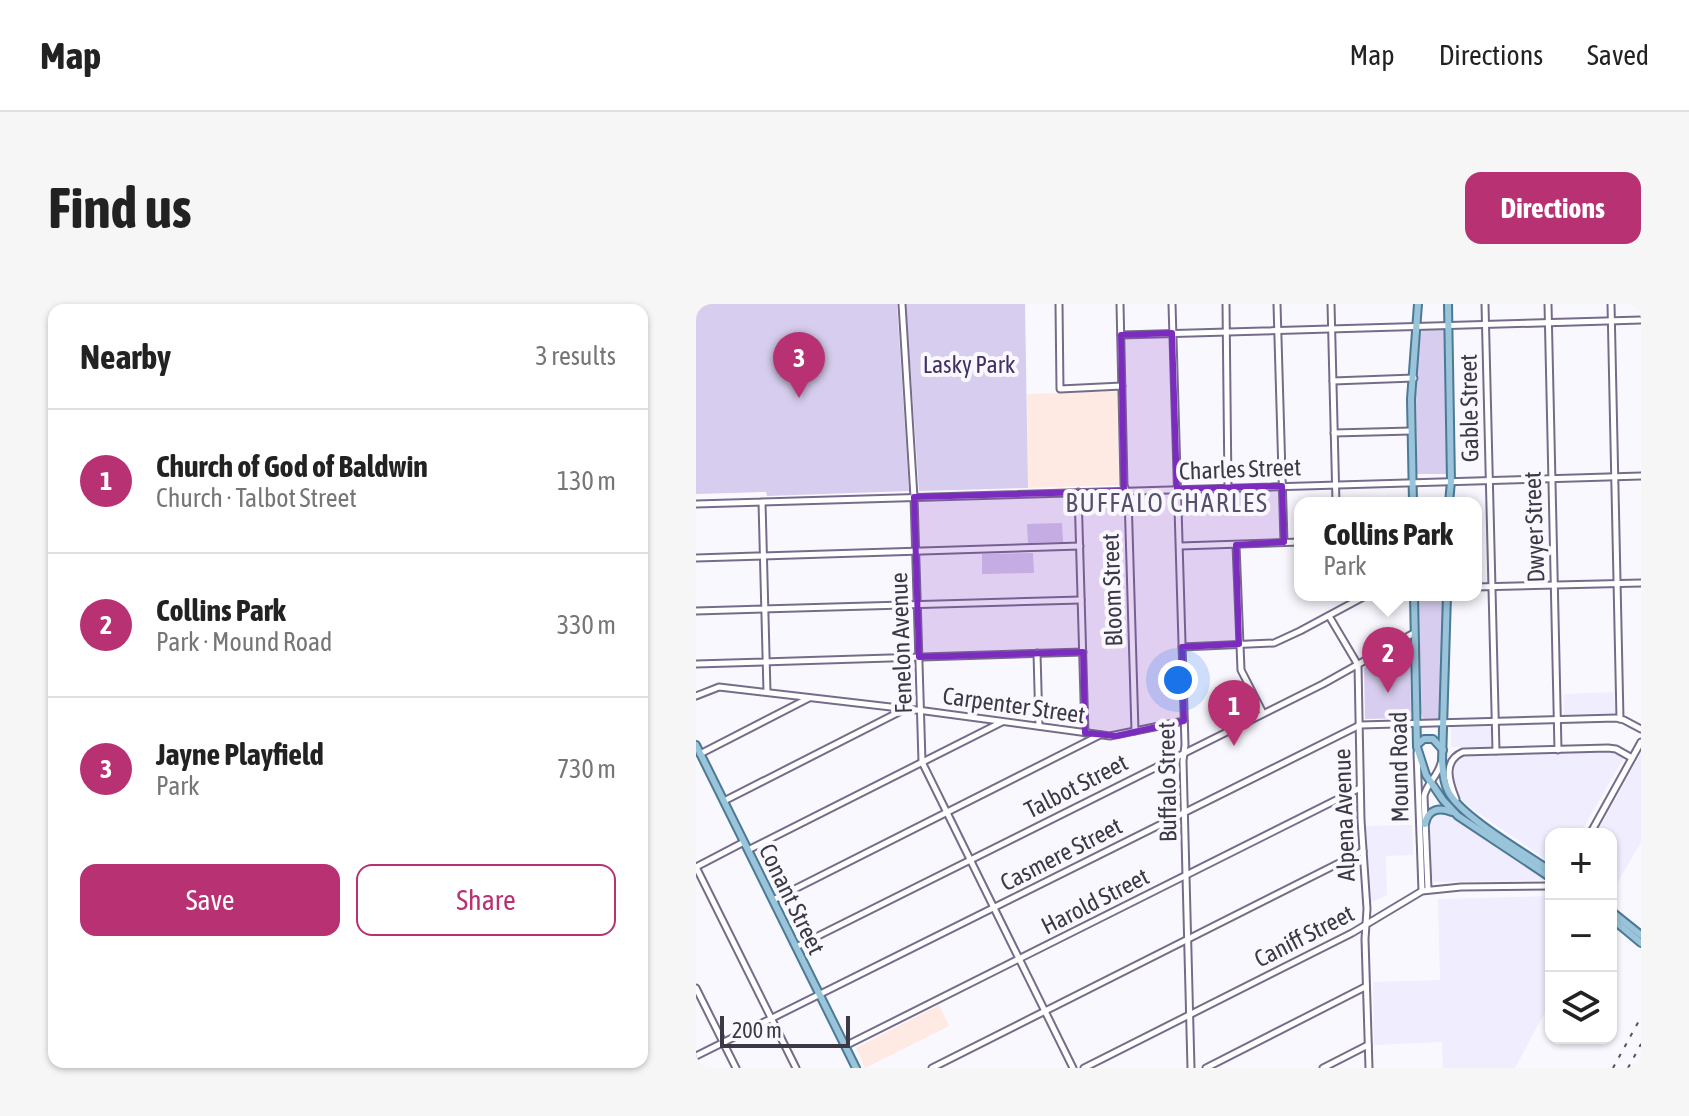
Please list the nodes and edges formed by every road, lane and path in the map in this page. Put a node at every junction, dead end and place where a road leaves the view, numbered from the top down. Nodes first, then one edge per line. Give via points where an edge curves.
1 (902, 304) edge
2 (1059, 304) edge
3 (1120, 304) edge
4 (1172, 304) edge
5 (1226, 304) edge
6 (1277, 304) edge
7 (1331, 304) edge
8 (1418, 304) edge
9 (1448, 304) edge
10 (1485, 304) edge
11 (1548, 304) edge
12 (1611, 304) edge
13 (1611, 320) junction
14 (1641, 320) edge
15 (1548, 322) junction
16 (1486, 323) junction
17 (1448, 324) junction
18 (1417, 325) junction
19 (1332, 328) junction
20 (1278, 330) junction
21 (1226, 331) junction
22 (1172, 333) junction
23 (1121, 335) junction
24 (1414, 378) junction
25 (1333, 381) junction
26 (1122, 386) junction
27 (1411, 431) junction
28 (1334, 433) junction
29 (1641, 476) edge
30 (1613, 477) junction
31 (1551, 478) junction
32 (1488, 480) junction
33 (1451, 481) junction
34 (1413, 482) junction
35 (1335, 484) junction
36 (1282, 486) junction
37 (1228, 488) junction
38 (1178, 489) junction
39 (1125, 491) junction
40 (1078, 492) junction
41 (914, 497) junction
42 (1336, 497) edge
43 (1413, 497) edge
44 (1450, 497) edge
45 (762, 502) junction
46 (696, 504) edge
47 (1284, 542) junction
48 (1294, 542) edge
49 (1236, 545) junction
50 (1080, 546) junction
51 (1180, 546) junction
52 (916, 552) junction
53 (764, 556) junction
54 (696, 558) edge
55 (1641, 583) edge
56 (1616, 584) junction
57 (1554, 585) junction
58 (1482, 587) edge
59 (1491, 587) junction
60 (1081, 600) junction
61 (1356, 601) edge
62 (1414, 601) edge
63 (1447, 601) edge
64 (918, 604) junction
65 (766, 609) junction
66 (696, 611) edge
67 (1329, 616) junction
68 (1414, 633) junction
69 (1239, 644) junction
70 (1182, 647) junction
71 (1083, 652) junction
72 (1037, 653) junction
73 (919, 657) junction
74 (768, 662) junction
75 (696, 664) edge
76 (1358, 665) junction
77 (767, 691) junction
78 (696, 696) edge
79 (810, 698) junction
80 (906, 709) junction
81 (921, 711) junction
82 (1263, 713) junction
83 (1620, 719) junction
84 (1558, 720) junction
85 (1184, 721) junction
86 (1495, 721) junction
87 (1003, 722) junction
88 (1416, 723) junction
89 (1444, 723) junction
90 (1360, 725) junction
91 (1039, 726) junction
92 (1641, 729) edge
93 (1135, 731) junction
94 (1085, 733) junction
95 (1100, 735) junction
96 (1641, 742) edge
97 (696, 745) edge
98 (1417, 747) junction
99 (1443, 750) junction
100 (1558, 750) junction
101 (1496, 751) junction
102 (1184, 753) junction
103 (700, 754) junction
104 (1632, 758) junction
105 (1442, 761) junction
106 (922, 762) junction
107 (1430, 781) junction
108 (1360, 788) junction
109 (724, 801) junction
110 (1185, 812) junction
111 (947, 813) junction
112 (1460, 813) junction
113 (1425, 824) junction
114 (1593, 828) edge
115 (746, 846) junction
116 (1363, 851) junction
117 (971, 859) junction
118 (696, 867) edge
119 (1540, 867) junction
120 (1545, 869) edge
121 (1545, 872) edge
122 (1186, 876) junction
123 (1545, 886) edge
124 (1425, 890) junction
125 (773, 900) junction
126 (995, 907) junction
127 (1617, 916) edge
128 (1617, 923) edge
129 (1365, 925) junction
130 (1641, 935) edge
131 (1188, 939) junction
132 (1641, 943) edge
133 (796, 947) junction
134 (1020, 959) junction
135 (1365, 987) junction
136 (696, 988) edge
137 (820, 995) junction
138 (1045, 1011) junction
139 (1191, 1014) junction
140 (771, 1019) junction
141 (723, 1042) junction
142 (1368, 1045) junction
143 (845, 1046) junction
144 (696, 1056) edge
145 (736, 1068) edge
146 (796, 1068) edge
147 (856, 1068) edge
148 (932, 1068) edge
149 (1073, 1068) edge
150 (1084, 1068) edge
151 (1191, 1068) edge
152 (1206, 1068) edge
153 (1323, 1068) edge
154 (1369, 1068) edge

1 - 41 street, Fenelon Avenue
2 - 26 street via 1060,389
3 - 23 street, Bloom Street
4 - 22 street, Buffalo Street
5 - 21 street
6 - 20 street
7 - 19 street
8 - 18 main road
9 - 17 main road
10 - 16 street, Gable Street
11 - 15 street, Dwyer Street
12 - 13 street
13 - 14 street
13 - 15 street
13 - 30 street
15 - 16 street
15 - 31 street, Dwyer Street
16 - 17 street
16 - 32 street, Gable Street
17 - 18 street
17 - 33 main road
18 - 19 street
18 - 24 main road
19 - 20 street
19 - 25 street
20 - 21 street
20 - 36 street
21 - 22 street
21 - 37 street
22 - 23 street
22 - 38 street, Buffalo Street
23 - 26 street, Bloom Street
24 - 25 street
24 - 27 main road
25 - 28 street
26 - 39 street, Bloom Street
27 - 28 street
27 - 34 main road
28 - 35 street
29 - 30 street, Charles Street
30 - 31 street, Charles Street
30 - 56 street
31 - 32 street, Charles Street
31 - 57 street, Dwyer Street
32 - 33 street, Charles Street
32 - 59 street, Gable Street
33 - 34 street, Charles Street
33 - 44 main road
34 - 35 street, Charles Street
34 - 43 main road
35 - 36 street, Charles Street
35 - 42 street
36 - 37 street, Charles Street
36 - 47 street
37 - 38 street, Charles Street
38 - 39 street, Charles Street
38 - 51 street, Buffalo Street
39 - 40 street, Charles Street
39 - 93 street, Bloom Street
40 - 41 street, Charles Street
40 - 50 street
41 - 45 street, Charles Street
41 - 52 street, Fenelon Avenue
45 - 46 street, Charles Street
45 - 53 street
47 - 48 street
47 - 49 street
49 - 51 street
49 - 69 street
50 - 52 street
50 - 60 street
51 - 70 street, Buffalo Street
52 - 53 street
52 - 64 street, Fenelon Avenue
53 - 54 street
53 - 65 street
55 - 56 street
56 - 57 street
56 - 83 street
57 - 59 street
57 - 84 street, Dwyer Street
58 - 59 street
59 - 86 street, Gable Street
60 - 64 street
60 - 71 street
61 - 67 street
62 - 68 main road, Mound Road
63 - 89 main road, Mound Road
64 - 65 street
64 - 73 street, Fenelon Avenue
65 - 66 street
65 - 74 street
67 - 69 street via 1274,643
67 - 76 street, Alpena Avenue
68 - 76 street, Talbot Street
68 - 88 main road, Mound Road
69 - 70 street
69 - 82 street via 1241,670
70 - 85 street, Buffalo Street
71 - 72 street
71 - 94 street
72 - 73 street
72 - 91 street
73 - 74 street
73 - 81 street, Fenelon Avenue
74 - 75 street
74 - 77 street
76 - 82 street, Talbot Street
76 - 90 street, Alpena Avenue
77 - 78 street, Carpenter Street via 717,687
77 - 79 street, Carpenter Street
79 - 80 street, Carpenter Street
79 - 103 street
80 - 81 street, Carpenter Street
80 - 109 street
81 - 87 street, Carpenter Street
81 - 106 street, Fenelon Avenue
82 - 102 street, Talbot Street
83 - 84 street, Casmere Street
83 - 92 street, Casmere Street
84 - 86 street, Casmere Street
84 - 100 street, Dwyer Street
85 - 93 street, Carpenter Street
85 - 102 street, Buffalo Street
86 - 89 street, Casmere Street
86 - 101 street, Gable Street
87 - 91 street, Carpenter Street
87 - 106 street
88 - 89 street, Casmere Street
88 - 90 street, Casmere Street
88 - 98 main road, Mound Road
89 - 99 main road, Mound Road
90 - 108 street, Alpena Avenue
90 - 110 street, Casmere Street
91 - 94 street, Carpenter Street
93 - 95 street, Carpenter Street
94 - 95 street, Carpenter Street
95 - 111 street
96 - 104 street
97 - 103 main road, Conant Street
98 - 99 main road via 1427,738
98 - 107 main road
98 - 124 street, Mound Road
99 - 105 main road, Mound Road
100 - 101 street
100 - 104 street via 1612,748
101 - 112 street via 1463,752 1451,761 1448,771
102 - 110 street, Buffalo Street
102 - 117 street, Talbot Street
103 - 109 main road, Conant Street
104 - 114 street
105 - 107 street, Mound Road
105 - 112 main road via 1443,777
106 - 111 street, Fenelon Avenue
106 - 115 street
107 - 112 main road
107 - 113 street, Mound Road via 1424,796
108 - 116 street, Alpena Avenue
108 - 122 street, Harold Street
109 - 115 main road, Conant Street
110 - 122 street, Buffalo Street
110 - 126 street, Casmere Street
111 - 117 street, Fenelon Avenue
111 - 125 street
112 - 113 main road via 1437,809
112 - 119 main road
113 - 124 street, Mound Road
115 - 118 street
115 - 125 main road, Conant Street
116 - 129 street, Alpena Avenue
116 - 131 street
117 - 126 street, Fenelon Avenue
117 - 133 street, Talbot Street
118 - 140 street
119 - 120 main road
119 - 121 main road
122 - 131 street, Buffalo Street
122 - 134 street, Harold Street
123 - 124 street, Caniff Street
124 - 129 street, Caniff Street
125 - 133 main road, Conant Street
126 - 134 street, Fenelon Avenue
126 - 137 street, Casmere Street
127 - 130 main road
128 - 132 main road
129 - 135 street, Alpena Avenue
129 - 139 street, Caniff Street
131 - 138 street
131 - 139 street, Buffalo Street
133 - 137 main road, Conant Street
134 - 138 street, Fenelon Avenue
134 - 143 street, Harold Street
135 - 142 street, Alpena Avenue
135 - 152 street
136 - 141 street
137 - 140 street, Casmere Street
137 - 143 main road, Conant Street
138 - 148 street
138 - 149 street, Fenelon Avenue
139 - 150 street, Caniff Street
139 - 151 street, Buffalo Street
140 - 141 street, Casmere Street
140 - 146 street
141 - 144 street, Casmere Street
141 - 145 street
142 - 153 street
142 - 154 street, Alpena Avenue
143 - 147 main road, Conant Street

